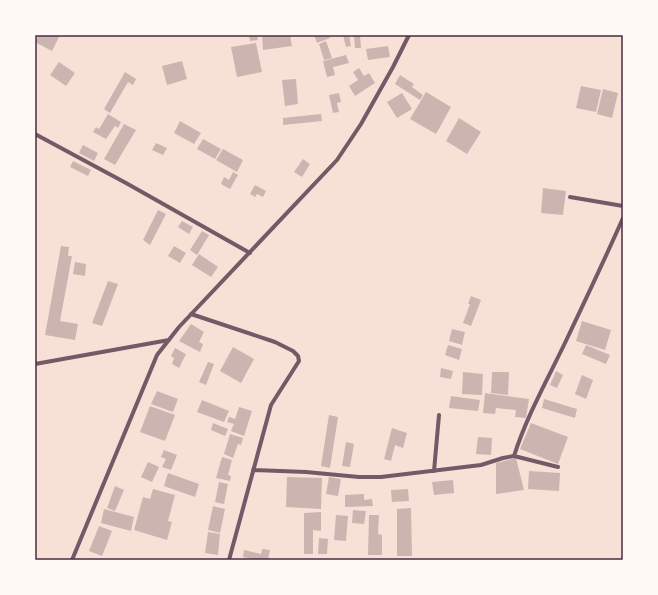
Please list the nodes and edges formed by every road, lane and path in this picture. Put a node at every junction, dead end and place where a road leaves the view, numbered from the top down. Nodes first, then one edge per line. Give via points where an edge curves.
1 (409, 35) edge
2 (35, 134) edge
3 (570, 197) dead end
4 (623, 206) edge
5 (623, 218) edge
6 (250, 253) junction
7 (191, 314) junction
8 (169, 340) junction
9 (35, 364) edge
10 (439, 415) dead end
11 (514, 456) junction
12 (558, 467) dead end
13 (253, 470) junction
14 (434, 471) junction
15 (72, 560) edge
16 (229, 560) edge

1 - 6 street via 361,124 337,160
2 - 6 street
3 - 4 street
5 - 11 street via 532,409
6 - 7 street
7 - 8 street
7 - 13 street via 275,342 298,356 296,367 271,405
8 - 9 street
8 - 15 street via 157,355
10 - 14 street
11 - 12 street
11 - 14 street via 481,465
13 - 14 street via 359,477
13 - 16 street

